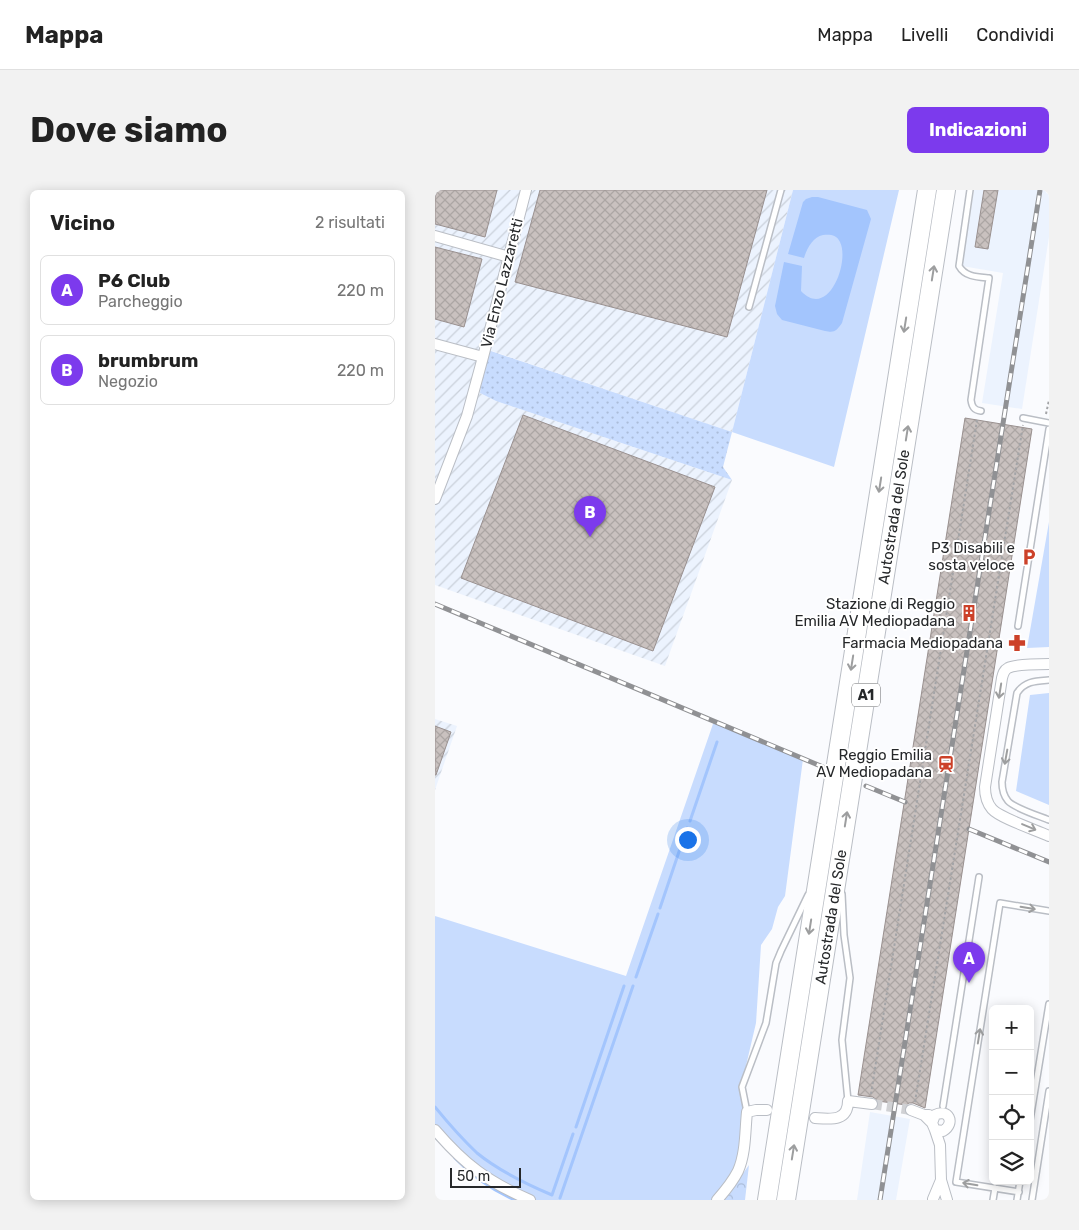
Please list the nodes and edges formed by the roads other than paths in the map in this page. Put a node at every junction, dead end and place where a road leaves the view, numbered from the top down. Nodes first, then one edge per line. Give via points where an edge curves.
1 (526, 190) edge
2 (781, 190) edge
3 (927, 190) edge
4 (946, 190) edge
5 (970, 190) edge
6 (435, 236) edge
7 (509, 257) junction
8 (749, 307) dead end
9 (435, 344) edge
10 (483, 357) junction
11 (981, 411) dead end
12 (1023, 418) dead end
13 (1047, 422) edge
14 (1049, 430) edge
15 (435, 499) edge
16 (1018, 626) dead end
17 (1049, 664) edge
18 (1049, 680) edge
19 (1049, 820) edge
20 (1049, 836) edge
21 (840, 856) junction
22 (818, 876) junction
23 (979, 877) dead end
24 (1049, 911) edge
25 (1049, 1004) edge
26 (1049, 1091) edge
27 (1034, 1096) edge
28 (848, 1100) junction
29 (871, 1102) tunnel mouth
30 (913, 1109) tunnel mouth
31 (767, 1110) dead end
32 (747, 1112) junction
33 (815, 1118) dead end
34 (939, 1118) junction
35 (435, 1130) edge
36 (1034, 1167) edge
37 (1037, 1167) junction
38 (941, 1180) junction
39 (1020, 1185) edge
40 (995, 1188) junction
41 (1019, 1192) junction
42 (530, 1200) edge
43 (717, 1200) edge
44 (767, 1200) edge
45 (786, 1200) edge
46 (932, 1200) edge
47 (947, 1200) edge
48 (993, 1200) edge
49 (1017, 1200) edge
50 (1032, 1200) edge

1 - 7 street, Via Enzo Lazzaretti
2 - 8 lane
3 -> 22 highway, Autostrada del Sole / A1
21 -> 4 highway, Autostrada del Sole / A1
5 - 11 lane via 959,266 964,274 989,278 971,400 972,406
6 - 7 street
7 - 10 street, Via Enzo Lazzaretti
9 - 10 street, Via Enzo Lazzaretti
10 - 15 street via 467,416
12 - 13 lane
14 - 16 lane
17 -> 20 street via 1014,666 1005,671 985,786 985,796 993,810
18 -> 19 lane via 1027,684 1017,693 1002,782 1009,802
21 - 28 lane via 850,978 842,1040
45 -> 21 highway, Autostrada del Sole / A1
22 - 32 lane via 777,962 765,1023 742,1087
22 -> 44 highway, Autostrada del Sole / A1
23 - 34 lane
40 -> 24 lane via 956,1182 1000,903
25 - 27 lane
26 - 37 lane
28 - 29 street
28 - 33 street via 847,1110 840,1117
30 - 34 street
31 - 32 street
32 - 43 street via 741,1162
34 - 38 street
35 - 42 street via 475,1170
36 - 37 lane
37 - 50 lane
38 - 46 street
38 - 47 street
39 - 41 lane
40 - 41 lane
40 - 48 lane
41 - 49 lane
46 - 47 street

